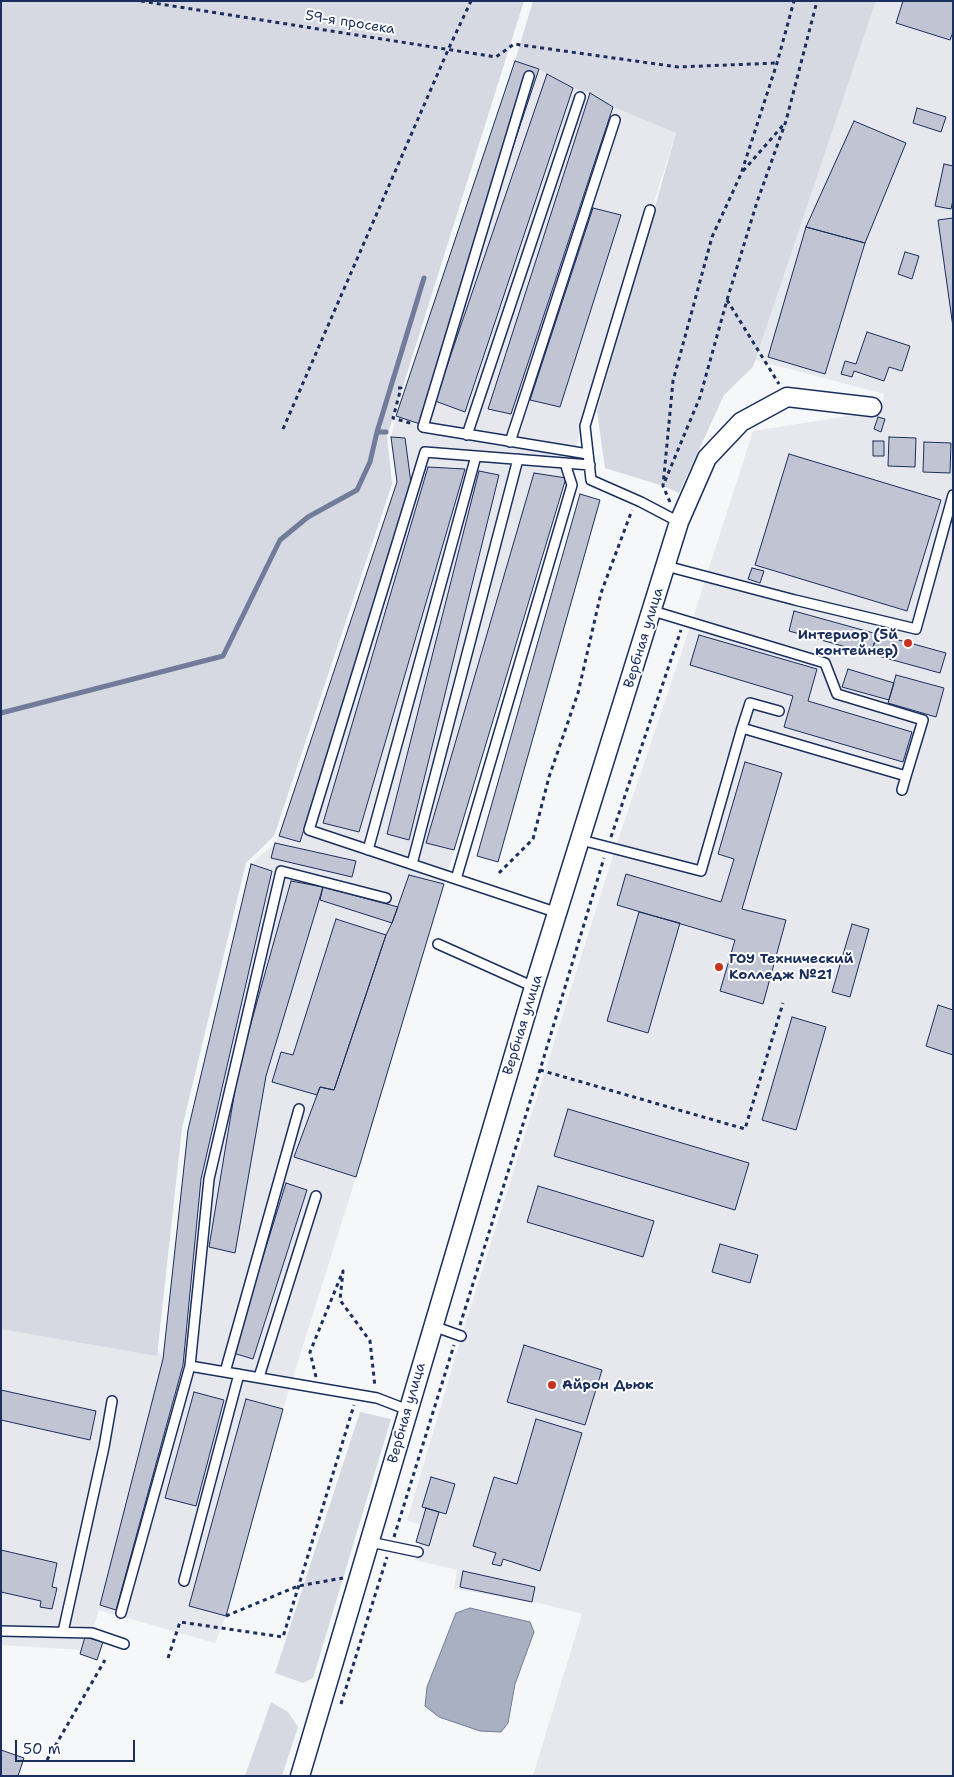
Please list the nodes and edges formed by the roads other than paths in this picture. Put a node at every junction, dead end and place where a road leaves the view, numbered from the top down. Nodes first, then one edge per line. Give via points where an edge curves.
1 (529, 76) dead end
2 (580, 97) dead end
3 (615, 120) dead end
4 (650, 210) dead end
5 (872, 407) dead end
6 (467, 434) junction
7 (510, 442) junction
8 (588, 454) junction
9 (476, 456) junction
10 (518, 459) junction
11 (565, 463) junction
12 (590, 465) junction
13 (953, 495) edge
14 (679, 522) junction
15 (666, 566) junction
16 (652, 611) junction
17 (779, 711) dead end
18 (742, 728) junction
19 (906, 776) junction
20 (902, 790) dead end
21 (581, 840) junction
22 (368, 850) junction
23 (412, 864) junction
24 (456, 879) junction
25 (386, 898) dead end
26 (558, 913) junction
27 (438, 944) dead end
28 (534, 987) junction
29 (298, 1109) dead end
30 (316, 1196) dead end
31 (433, 1326) junction
32 (459, 1335) road end
33 (190, 1366) junction
34 (225, 1372) junction
35 (239, 1374) junction
36 (259, 1377) junction
37 (112, 1401) dead end
38 (408, 1410) junction
39 (370, 1542) junction
40 (418, 1552) dead end
41 (184, 1581) dead end
42 (121, 1613) dead end
43 (1, 1631) edge
44 (63, 1632) junction
45 (124, 1644) dead end
46 (300, 1776) edge

1 - 6 lane via 423,427
2 - 6 lane
3 - 7 lane
4 - 8 lane via 585,426
5 - 14 street, Вербная улица via 787,397 741,422 707,458
6 - 7 lane
7 - 8 lane
8 - 12 lane
9 - 10 lane
9 - 22 lane
9 - 22 lane via 425,452 309,830
10 - 11 lane
10 - 23 lane
11 - 12 lane
11 - 24 lane via 572,485
12 - 14 lane via 591,480
13 - 15 lane via 916,629
14 - 15 street, Вербная улица
15 - 16 street, Вербная улица
16 - 19 lane via 825,663 836,694 922,720
16 - 21 street, Вербная улица
17 - 18 lane via 750,703
18 - 19 lane
18 - 21 lane via 701,871
19 - 20 lane
21 - 26 street, Вербная улица
22 - 23 lane
23 - 24 lane
24 - 26 lane
25 - 33 lane via 281,871 209,1179
26 - 28 street, Вербная улица
27 - 28 lane
28 - 31 street, Вербная улица
29 - 34 lane
30 - 36 lane
31 - 32 lane
31 - 38 street, Вербная улица
33 - 34 lane
33 - 42 lane
34 - 35 lane
35 - 36 lane
35 - 41 lane
36 - 38 lane via 377,1398
37 - 44 lane
38 - 39 street, Вербная улица
39 - 40 lane
39 - 46 street, Вербная улица
43 - 44 lane
44 - 45 lane via 92,1633

